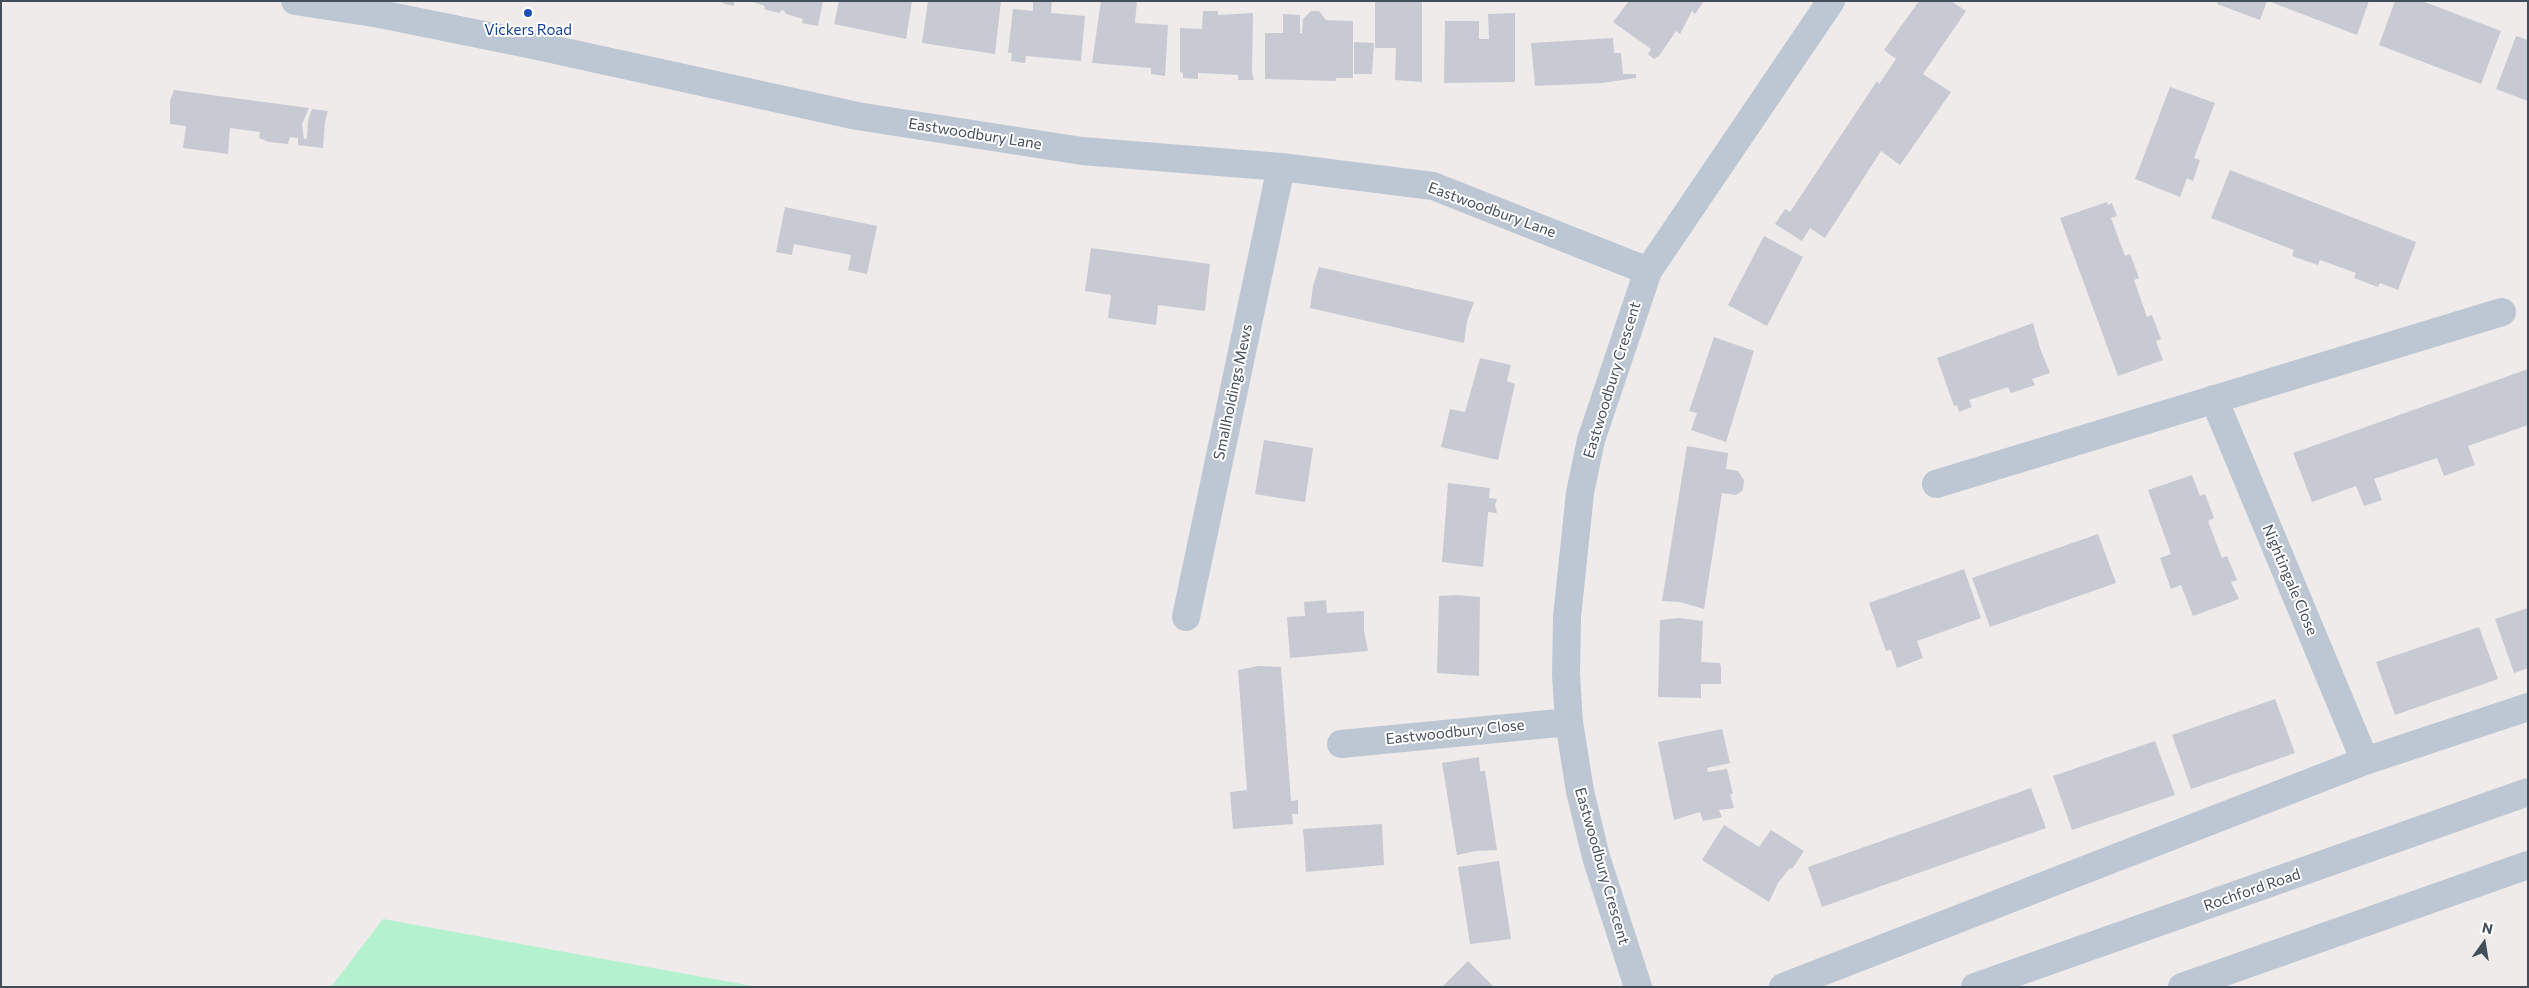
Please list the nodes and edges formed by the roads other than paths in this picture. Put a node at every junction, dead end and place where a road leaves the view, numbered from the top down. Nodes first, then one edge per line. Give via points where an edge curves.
1 (295, 1) edge
2 (1831, 1) edge
3 (381, 8) edge
4 (1281, 166) junction
5 (1648, 271) junction
6 (2502, 312) dead end
7 (2214, 399) junction
8 (1936, 484) dead end
9 (1186, 617) dead end
10 (2528, 707) edge
11 (1569, 722) junction
12 (1341, 744) dead end
13 (2365, 761) junction
14 (2528, 792) edge
15 (2528, 865) edge
16 (1638, 987) edge
17 (1783, 987) edge
18 (1976, 987) edge
19 (2182, 987) edge

1 - 3 street, Eastwoodbury Lane
2 - 5 street, Eastwoodbury Crescent
3 - 4 street, Eastwoodbury Lane via 857,116 1082,151
4 - 5 street, Eastwoodbury Lane via 1433,186
4 - 9 street, Smallholdings Mews
5 - 11 street, Eastwoodbury Crescent via 1591,440 1580,493 1567,617
6 - 7 street
7 - 8 street
7 - 13 street, Nightingale Close
10 - 13 street
11 - 12 street, Eastwoodbury Close
11 - 16 street, Eastwoodbury Crescent via 1580,791 1596,857
13 - 17 street
14 - 18 street, Rochford Road
15 - 19 street

